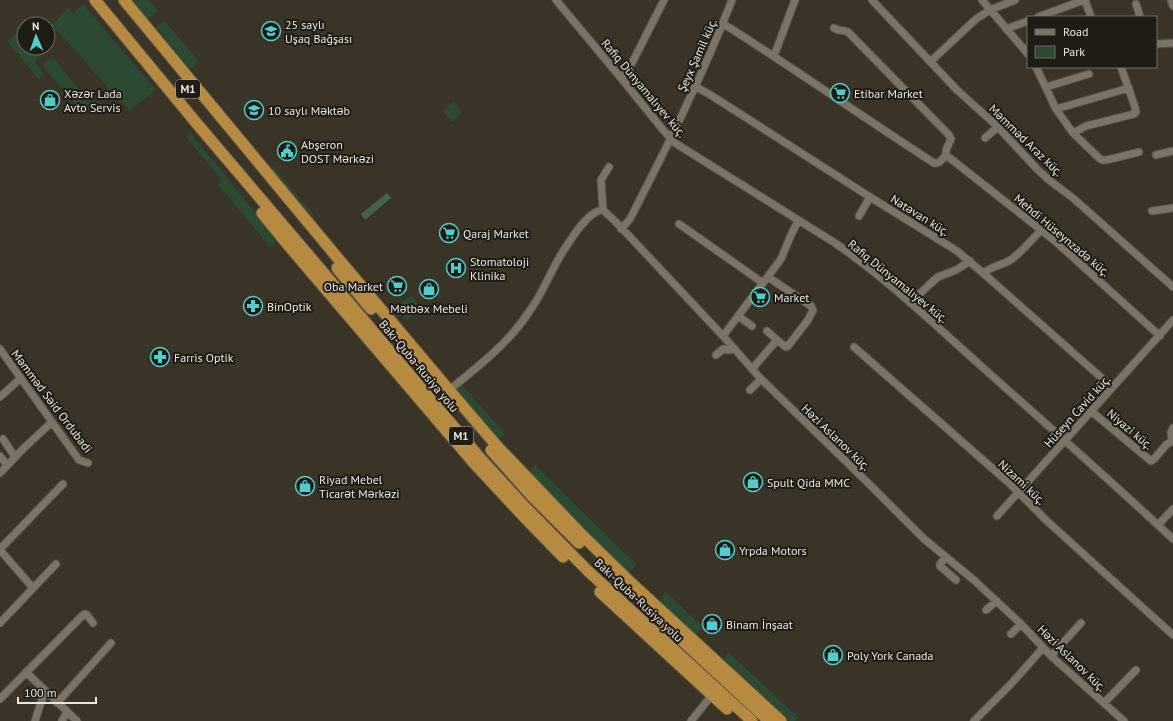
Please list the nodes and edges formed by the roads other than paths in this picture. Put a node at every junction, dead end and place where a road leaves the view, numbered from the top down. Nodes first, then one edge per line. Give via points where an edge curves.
1 (94, 0) edge
2 (114, 0) edge
3 (124, 0) edge
4 (664, 0) edge
5 (732, 0) edge
6 (795, 0) edge
7 (872, 0) edge
8 (982, 0) edge
9 (1015, 0) edge
10 (1084, 0) edge
11 (1171, 0) edge
12 (558, 1) edge
13 (1136, 4) dead end
14 (1173, 6) edge
15 (990, 10) junction
16 (1041, 16) edge
17 (1090, 16) edge
18 (1140, 16) edge
19 (1027, 20) edge
20 (723, 24) junction
21 (834, 28) dead end
22 (1006, 29) junction
23 (1173, 43) edge
24 (1157, 44) edge
25 (1025, 46) edge
26 (774, 56) junction
27 (930, 62) junction
28 (1036, 68) edge
29 (1121, 68) edge
30 (1089, 74) dead end
31 (621, 78) junction
32 (696, 87) junction
33 (1046, 87) junction
34 (1129, 88) junction
35 (1056, 109) junction
36 (198, 126) junction
37 (998, 127) junction
38 (1073, 133) junction
39 (985, 138) dead end
40 (671, 140) junction
41 (1173, 151) edge
42 (1139, 152) dead end
43 (946, 155) junction
44 (1156, 155) dead end
45 (609, 167) dead end
46 (870, 197) junction
47 (1173, 208) edge
48 (603, 210) junction
49 (1152, 211) dead end
50 (859, 216) dead end
51 (798, 221) junction
52 (679, 224) dead end
53 (621, 229) junction
54 (1041, 230) junction
55 (970, 261) junction
56 (983, 272) junction
57 (768, 277) junction
58 (763, 283) junction
59 (1173, 287) edge
60 (910, 303) junction
61 (738, 316) junction
62 (1173, 320) edge
63 (752, 326) dead end
64 (767, 331) dead end
65 (723, 336) junction
66 (1160, 336) junction
67 (777, 340) junction
68 (854, 347) dead end
69 (0, 349) edge
70 (735, 349) junction
71 (716, 355) dead end
72 (752, 369) junction
73 (21, 378) junction
74 (761, 380) junction
75 (1112, 388) junction
76 (449, 390) junction
77 (750, 390) dead end
78 (0, 397) edge
79 (1091, 411) junction
80 (52, 422) junction
81 (1173, 428) edge
82 (3, 439) dead end
83 (1065, 440) junction
84 (1172, 441) edge
85 (0, 456) edge
86 (15, 457) junction
87 (88, 463) dead end
88 (7, 466) junction
89 (0, 473) edge
90 (63, 484) dead end
91 (1019, 493) junction
92 (1173, 509) edge
93 (997, 516) dead end
94 (1158, 525) junction
95 (1173, 539) edge
96 (0, 550) edge
97 (946, 557) junction
98 (56, 564) dead end
99 (956, 580) dead end
100 (33, 588) junction
101 (997, 601) junction
102 (986, 610) dead end
103 (0, 623) edge
104 (93, 623) dead end
105 (1081, 623) dead end
106 (1021, 624) junction
107 (1011, 634) dead end
108 (1173, 635) edge
109 (111, 643) dead end
110 (1043, 648) junction
111 (1051, 656) junction
112 (1136, 670) dead end
113 (26, 672) junction
114 (46, 692) junction
115 (712, 695) junction
116 (0, 699) edge
117 (57, 702) junction
118 (1104, 703) junction
119 (67, 712) junction
120 (35, 721) edge
121 (62, 721) edge
122 (77, 721) edge
123 (691, 721) edge
124 (741, 721) edge
125 (752, 721) edge
126 (770, 721) edge
127 (781, 721) edge
128 (974, 721) edge
129 (1124, 721) edge

1 - 36 highway, Bakı-Quba-Rusiya yolu / M1
2 - 126 highway, Bakı-Quba-Rusiya yolu / M1 via 352,287 531,495 607,570
3 - 76 highway
4 - 31 street via 631,65
5 - 20 street, Şeyx Şamil küç.
6 - 26 street
7 - 27 street, Məmməd Araz küç.
8 - 15 street
9 - 15 street
10 - 16 street
10 - 17 street
11 - 14 street
12 - 31 street, Rafiq Dünyamalıyev küç.
13 - 18 street
15 - 22 street
15 - 27 street
19 - 22 street
20 - 26 street
20 - 32 street, Şeyx Şamil küç.
21 - 43 street via 848,32 949,135 951,139
22 - 25 street
23 - 24 street
26 - 43 street via 934,163 937,164
27 - 37 street, Məmməd Araz küç.
28 - 33 street
29 - 34 street
30 - 33 street
31 - 40 street, Rafiq Dünyamalıyev küç.
32 - 40 street, Şeyx Şamil küç.
32 - 46 street, Natəvan küç.
33 - 35 street
34 - 35 street
34 - 38 street via 1136,107 1134,114 1086,126
35 - 38 street
36 - 115 highway via 225,166 288,245 473,462 569,563
36 - 125 highway, Bakı-Quba-Rusiya yolu / M1 via 521,503 589,572
37 - 39 street
37 - 59 street, Məmməd Araz küç. via 1049,180 1073,198
38 - 42 street via 1102,160
40 - 51 street, Rafiq Dünyamalıyev küç.
40 - 53 street, Şeyx Şamil küç. via 630,219
41 - 44 street
43 - 54 street, Mehdi Hüseynzadə küç.
45 - 48 street via 601,180
46 - 50 street
46 - 55 street, Natəvan küç. via 941,240
47 - 49 street
48 - 53 street, Həzi Aslanov küç.
48 - 76 street via 588,218 571,240 532,309 508,339
51 - 57 street via 784,254
51 - 60 street, Rafiq Dünyamalıyev küç. via 859,260
52 - 58 street
53 - 65 street, Həzi Aslanov küç.
54 - 56 street via 1012,258
54 - 66 street, Mehdi Hüseynzadə küç.
55 - 56 street, Natəvan küç.
55 - 60 street via 938,277
56 - 75 street, Natəvan küç.
57 - 58 street
57 - 67 street via 811,306 813,310 788,346 784,347
58 - 61 street
60 - 83 street, Rafiq Dünyamalıyev küç.
61 - 63 street
61 - 65 street
62 - 66 street, Hüseyn Cavid küç.
64 - 67 street
65 - 70 street, Həzi Aslanov küç.
66 - 75 street, Hüseyn Cavid küç.
67 - 72 street
68 - 91 street, Nizami küç.
69 - 73 street, Məmməd Səid Ordubadi
70 - 71 street via 723,349
70 - 72 street, Həzi Aslanov küç.
72 - 74 street, Həzi Aslanov küç.
73 - 78 street
73 - 80 street, Məmməd Səid Ordubadi
74 - 77 street
74 - 97 street, Həzi Aslanov küç. via 912,528
75 - 79 street, Hüseyn Cavid küç.
76 - 127 highway via 497,446 583,536
79 - 83 street, Hüseyn Cavid küç.
79 - 84 street, Niyazi küç. via 1148,459 1154,460
80 - 86 street
80 - 87 street, Məmməd Səid Ordubadi via 79,460
81 - 84 street, Niyazi küç.
82 - 86 street
83 - 91 street, Hüseyn Cavid küç.
83 - 94 street, Rafiq Dünyamalıyev küç.
85 - 88 street
86 - 88 street
88 - 89 street
90 - 96 street
91 - 93 street, Hüseyn Cavid küç.
91 - 108 street, Nizami küç.
92 - 94 street
94 - 95 street, Rafiq Dünyamalıyev küç.
96 - 100 street
97 - 99 street via 940,566
97 - 101 street, Həzi Aslanov küç.
98 - 100 street
100 - 103 street
101 - 102 street
101 - 106 street, Həzi Aslanov küç.
104 - 113 street via 88,615 83,615
105 - 111 street
106 - 107 street
106 - 110 street, Həzi Aslanov küç.
109 - 117 street
110 - 111 street, Həzi Aslanov küç.
110 - 128 street
111 - 118 street, Həzi Aslanov küç.
112 - 118 street
113 - 114 street
113 - 116 street
114 - 117 street
114 - 120 street
115 - 123 street
115 - 124 highway
117 - 119 street
118 - 129 street, Həzi Aslanov küç.
119 - 121 street
119 - 122 street

